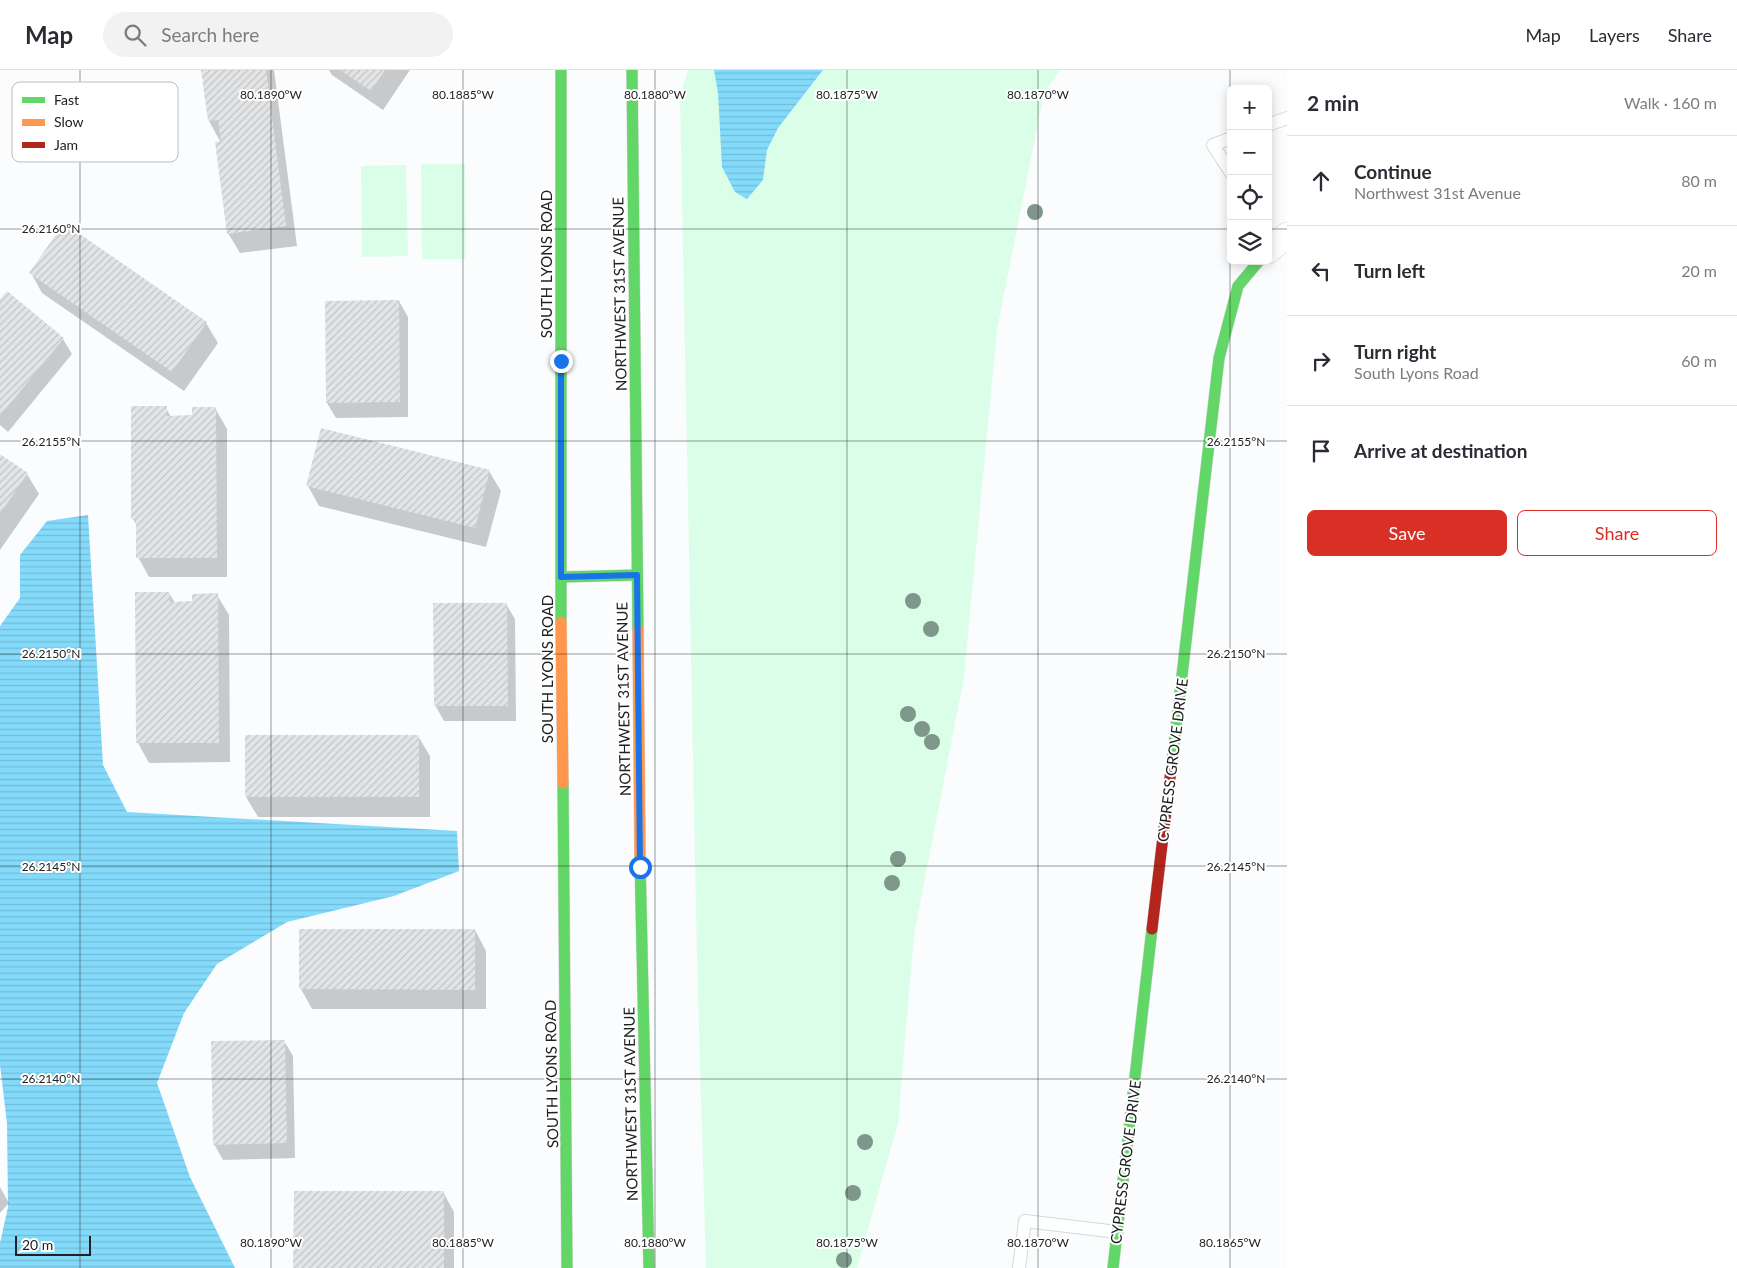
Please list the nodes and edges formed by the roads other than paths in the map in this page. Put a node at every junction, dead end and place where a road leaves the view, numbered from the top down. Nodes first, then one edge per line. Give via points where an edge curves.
1 (561, 70) edge
2 (632, 70) edge
3 (1287, 118) edge
4 (1272, 124) edge
5 (1227, 140) edge
6 (1227, 167) edge
7 (1255, 265) edge
8 (637, 575) junction
9 (561, 577) junction
10 (1117, 1232) junction
11 (567, 1268) edge
12 (649, 1268) edge
13 (1019, 1268) edge
14 (1113, 1268) edge

1 - 9 main road, SOUTH LYONS ROAD
2 - 8 main road, NORTHWEST 31ST AVENUE
3 - 4 lane
5 - 6 lane via 1213,145
7 - 10 main road, CYPRESS GROVE DRIVE via 1238,286 1219,358
8 - 9 main road
8 - 12 main road, NORTHWEST 31ST AVENUE
9 - 11 main road, SOUTH LYONS ROAD
10 - 13 lane via 1025,1221
10 - 14 main road, CYPRESS GROVE DRIVE

